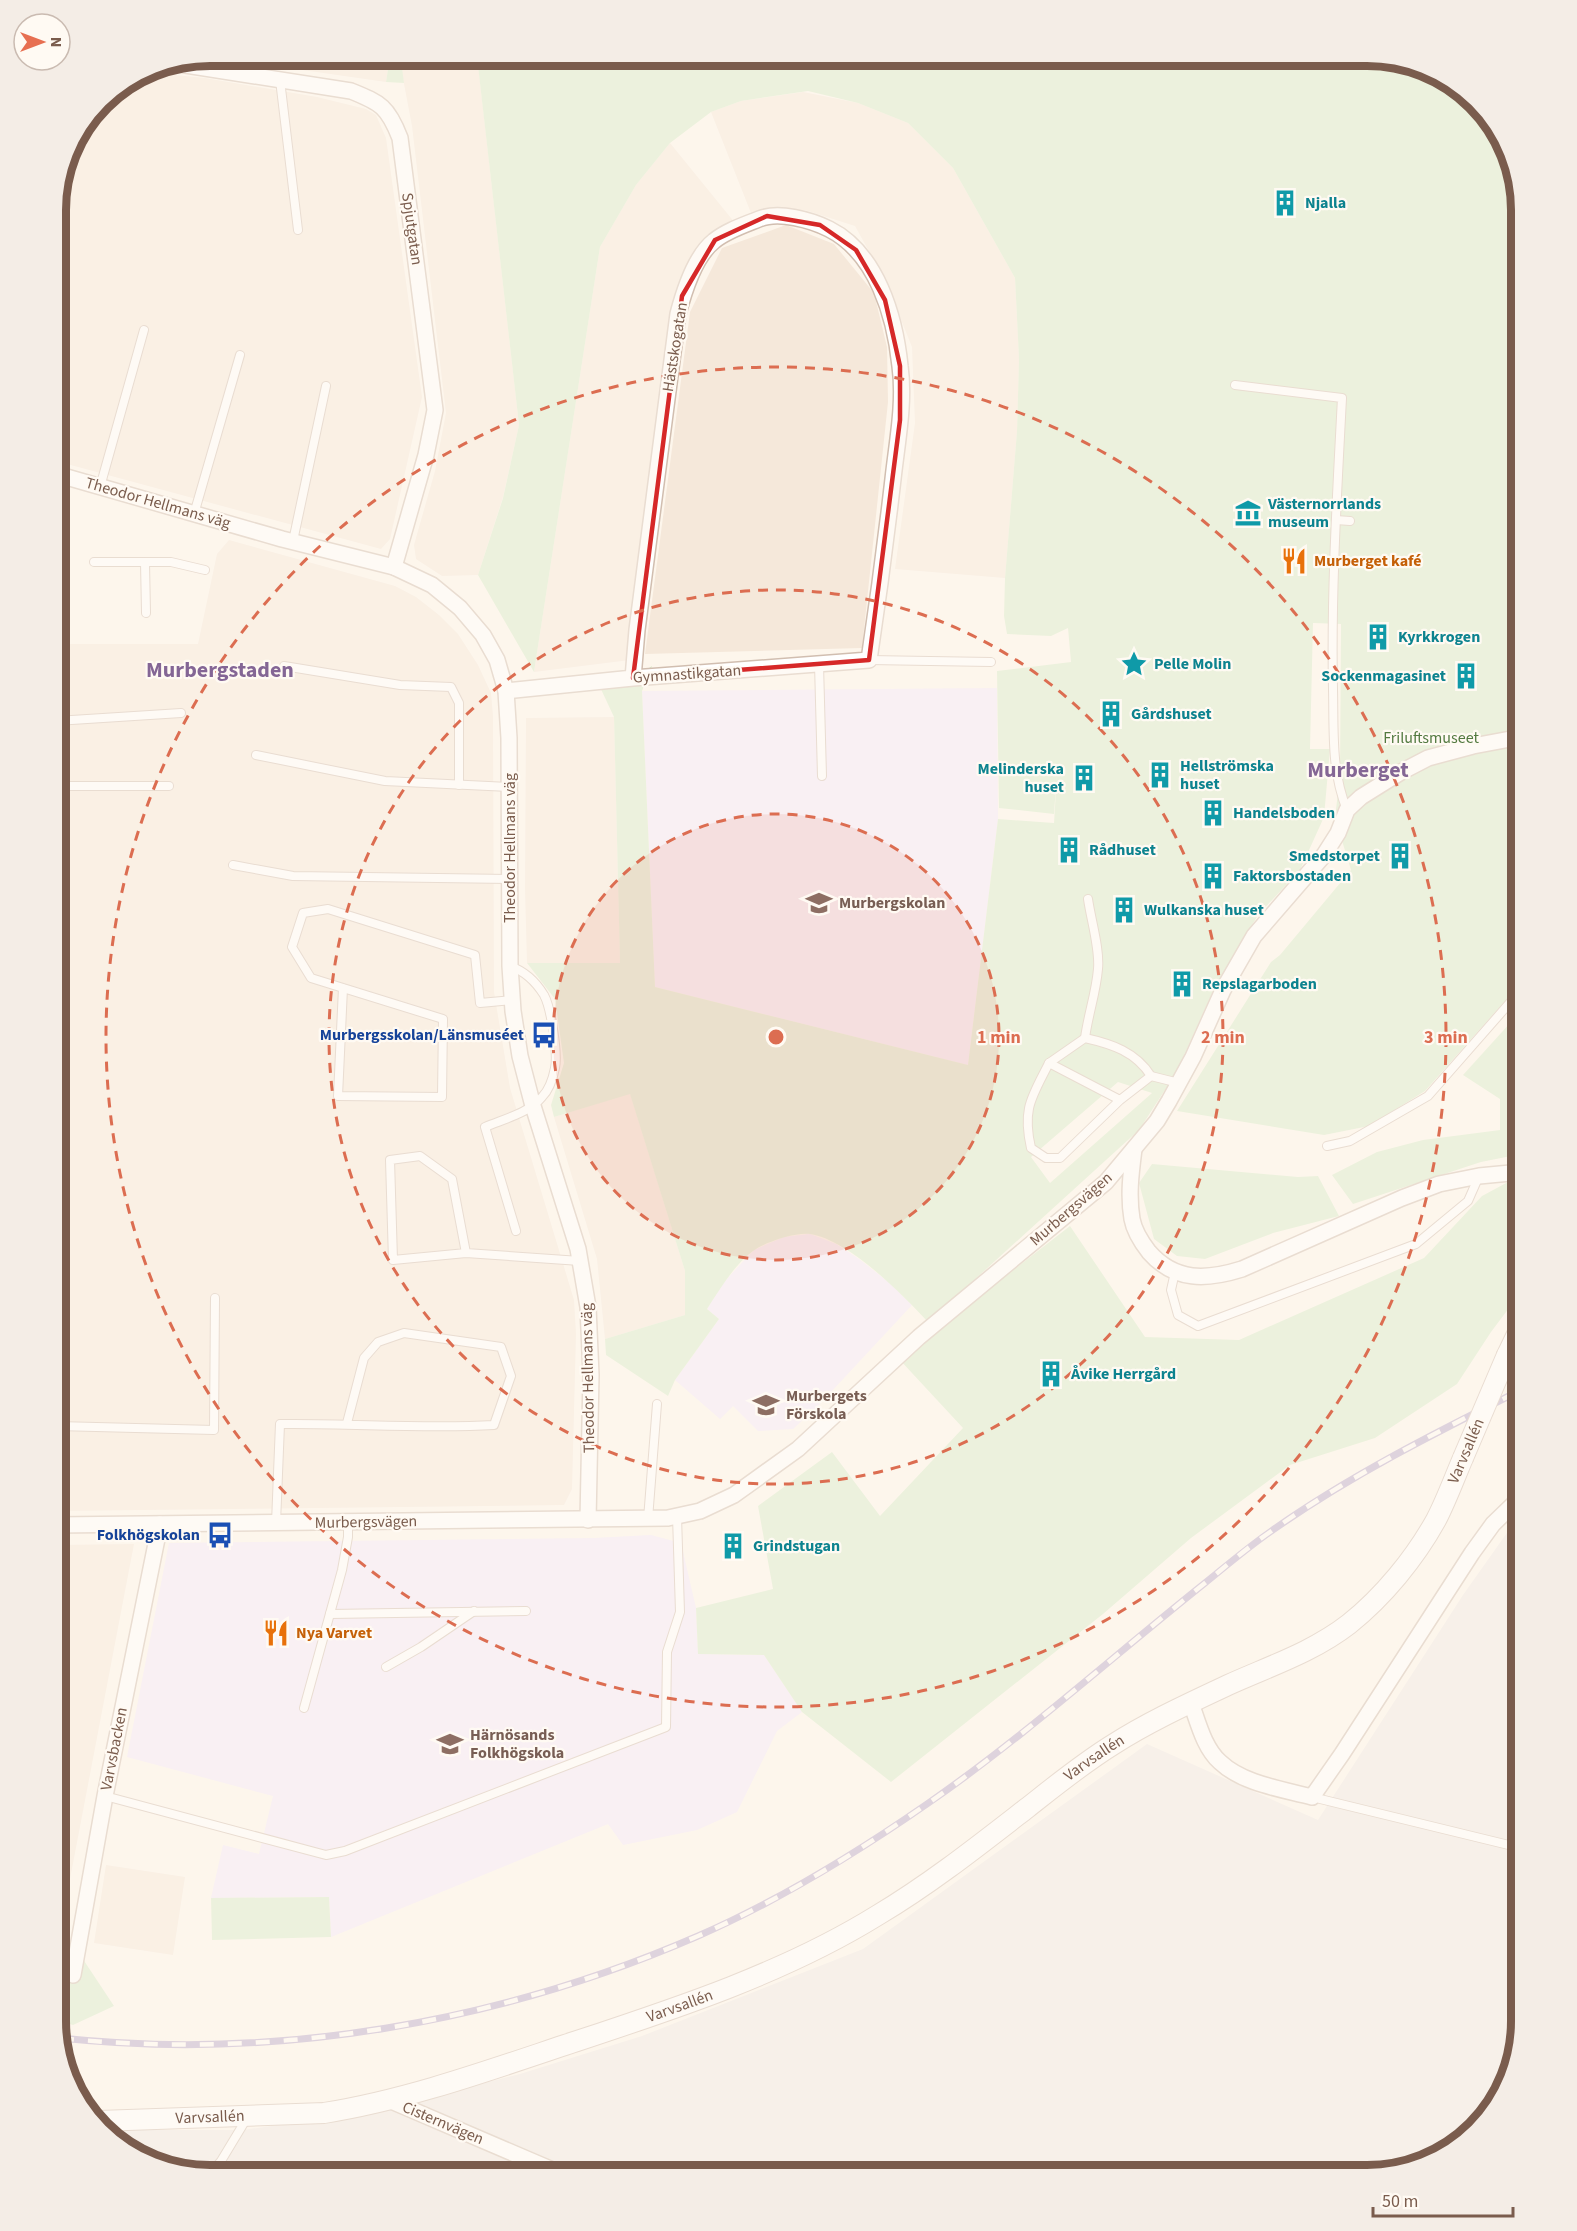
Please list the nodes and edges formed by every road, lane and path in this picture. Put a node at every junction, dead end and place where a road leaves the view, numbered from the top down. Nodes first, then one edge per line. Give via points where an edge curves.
1 (197, 67) edge
2 (280, 79) junction
3 (298, 230) dead end
4 (144, 330) dead end
5 (240, 355) dead end
6 (1235, 385) dead end
7 (326, 386) dead end
8 (66, 477) edge
9 (100, 487) junction
10 (194, 514) junction
11 (1336, 520) junction
12 (1350, 521) dead end
13 (293, 541) junction
14 (94, 561) dead end
15 (145, 562) junction
16 (394, 567) junction
17 (205, 570) dead end
18 (146, 613) dead end
19 (869, 660) junction
20 (991, 662) dead end
21 (819, 664) junction
22 (284, 666) dead end
23 (633, 678) junction
24 (506, 691) junction
25 (181, 713) dead end
26 (66, 720) edge
27 (1511, 739) edge
28 (256, 755) dead end
29 (822, 776) dead end
30 (459, 784) junction
31 (66, 786) edge
32 (169, 786) dead end
33 (509, 787) junction
34 (1347, 810) junction
35 (233, 865) dead end
36 (510, 879) junction
37 (1088, 899) dead end
38 (510, 966) junction
39 (343, 988) junction
40 (512, 1000) junction
41 (1511, 1001) edge
42 (1085, 1038) junction
43 (1050, 1063) junction
44 (1151, 1077) junction
45 (1179, 1083) junction
46 (1120, 1100) junction
47 (533, 1106) junction
48 (1327, 1146) dead end
49 (1134, 1149) junction
50 (1511, 1173) edge
51 (1479, 1176) junction
52 (516, 1231) dead end
53 (466, 1253) junction
54 (580, 1261) junction
55 (1175, 1272) junction
56 (215, 1298) dead end
57 (1511, 1347) edge
58 (657, 1404) dead end
59 (347, 1423) junction
60 (66, 1426) edge
61 (1511, 1507) edge
62 (677, 1516) junction
63 (648, 1519) junction
64 (588, 1520) junction
65 (348, 1522) junction
66 (276, 1523) junction
67 (159, 1524) junction
68 (66, 1525) edge
69 (475, 1610) junction
70 (526, 1611) dead end
71 (330, 1614) junction
72 (386, 1667) dead end
73 (1191, 1703) junction
74 (304, 1708) dead end
75 (105, 1796) junction
76 (1312, 1797) junction
77 (1511, 1846) edge
78 (73, 1976) dead end
79 (389, 2100) junction
80 (248, 2116) junction
81 (107, 2121) edge
82 (218, 2165) edge
83 (541, 2165) edge

1 - 2 street, Spjutgatan
2 - 3 lane
2 - 16 street, Spjutgatan via 351,91 376,101 392,117 399,138 435,410
4 - 9 lane
5 - 10 lane
6 - 11 lane via 1342,398
7 - 13 lane
8 - 9 street, Theodor Hellmans väg
9 - 10 street, Theodor Hellmans väg
10 - 13 street, Theodor Hellmans väg
11 - 12 lane
11 - 34 lane via 1332,612 1334,762
13 - 16 street, Theodor Hellmans väg
14 - 15 lane
15 - 17 lane via 171,562
15 - 18 lane
16 - 24 street, Theodor Hellmans väg via 432,585 460,608 483,635 497,660
19 - 20 lane
19 - 21 street, Gymnastikgatan
19 - 23 street, Hästskogatan via 900,420 900,366 890,313 864,261 846,240 820,225 767,216 741,226 706,248 682,296
21 - 23 street, Gymnastikgatan
21 - 29 lane
22 - 30 lane via 399,685 451,687 459,703
23 - 24 street, Gymnastikgatan
24 - 33 street, Theodor Hellmans väg
25 - 26 lane
27 - 34 street, Murbergsvägen via 1428,758 1361,797
28 - 30 lane via 385,781
30 - 33 lane
31 - 32 lane
33 - 36 street, Theodor Hellmans väg
34 - 45 street, Murbergsvägen via 1324,855 1254,936 1238,961
35 - 36 lane via 293,876
36 - 38 street, Theodor Hellmans väg
37 - 42 lane via 1098,966
38 - 40 street, Theodor Hellmans väg
38 - 47 lane via 530,978 548,1007 555,1067 547,1090
39 - 39 lane via 338,1096 442,1097 443,1019
39 - 40 lane via 311,978 292,947 303,914 328,909 475,955 480,1003
40 - 47 street, Theodor Hellmans väg via 520,1056
41 - 48 lane via 1428,1096 1350,1141
42 - 43 lane
42 - 44 lane via 1130,1053
43 - 46 lane
43 - 46 lane via 1029,1102 1027,1132 1031,1148 1046,1158 1060,1158
44 - 45 lane
44 - 46 lane
45 - 49 street, Murbergsvägen via 1157,1121
47 - 52 lane via 485,1127
47 - 54 street, Theodor Hellmans väg
49 - 55 street via 1132,1221 1143,1245 1157,1261
49 - 62 street, Murbergsvägen via 1106,1182 919,1338 798,1449 734,1495 700,1511
50 - 51 street
51 - 55 street via 1402,1198 1218,1277
51 - 55 lane via 1468,1201 1416,1244 1198,1326 1178,1315 1171,1290
53 - 53 lane via 393,1260 390,1160 420,1156 452,1179
53 - 54 lane
54 - 64 street, Theodor Hellmans väg via 588,1307 591,1375
56 - 60 lane via 214,1430
57 - 73 street, Varvsallén, bridge via 1436,1520 1398,1575 1349,1624 1322,1642
58 - 63 lane
59 - 59 lane via 494,1425 511,1376 501,1347 404,1333 378,1342 364,1358
59 - 66 lane via 280,1424
61 - 76 street via 1472,1553
62 - 63 street, Murbergsvägen
62 - 75 lane via 680,1612 667,1652 666,1727 326,1855
63 - 64 street, Murbergsvägen
64 - 65 street, Murbergsvägen
65 - 66 street, Murbergsvägen
65 - 71 lane via 346,1548
66 - 67 street, Murbergsvägen
67 - 68 street, Murbergsvägen
67 - 75 street, Varvsbacken
69 - 70 lane
69 - 71 lane
69 - 72 lane
71 - 74 lane
73 - 76 street via 1205,1740 1219,1761 1239,1774
73 - 79 street, Varvsallén via 1112,1744 940,1874 831,1941 782,1965 614,2029
75 - 78 street, Varvsbacken
76 - 77 lane
79 - 80 street, Varvsallén via 324,2113
79 - 83 street, Cisternvägen
80 - 81 street, Varvsallén
80 - 82 lane

